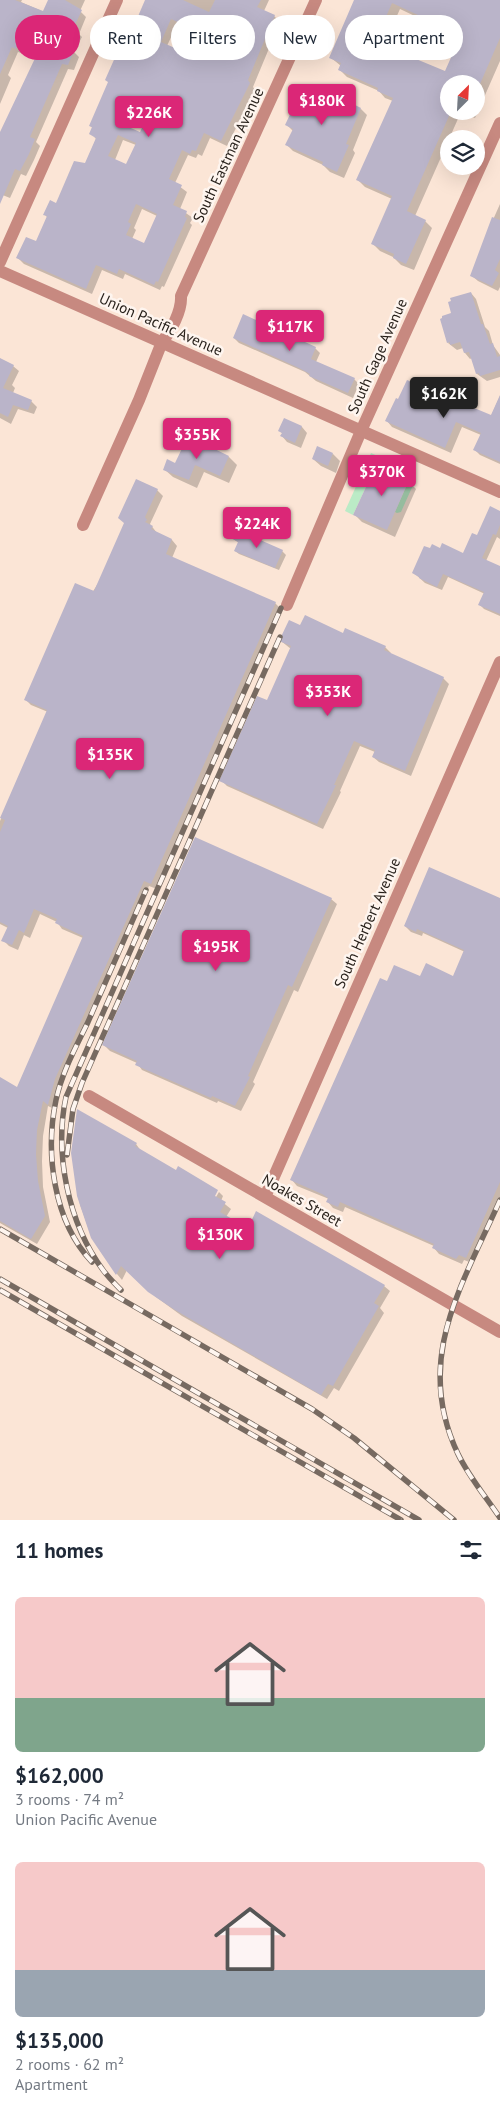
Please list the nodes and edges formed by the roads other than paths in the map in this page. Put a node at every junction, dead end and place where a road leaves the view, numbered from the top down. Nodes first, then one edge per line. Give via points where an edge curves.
1 (117, 0) edge
2 (316, 0) edge
3 (500, 123) edge
4 (0, 262) edge
5 (0, 271) edge
6 (162, 342) junction
7 (361, 431) junction
8 (500, 492) edge
9 (83, 525) dead end
10 (287, 605) dead end
11 (500, 662) edge
12 (88, 1096) dead end
13 (265, 1197) junction
14 (500, 1332) edge

1 - 4 street
2 - 6 street, South Eastman Avenue via 181,296 175,300 161,332
3 - 7 street, South Gage Avenue
5 - 6 street, Union Pacific Avenue
6 - 7 street, Union Pacific Avenue
6 - 9 street, South Eastman Avenue
7 - 8 street, Union Pacific Avenue
7 - 10 street, South Gage Avenue
11 - 13 street, South Herbert Avenue
12 - 13 street, Noakes Street
13 - 14 street, Noakes Street

